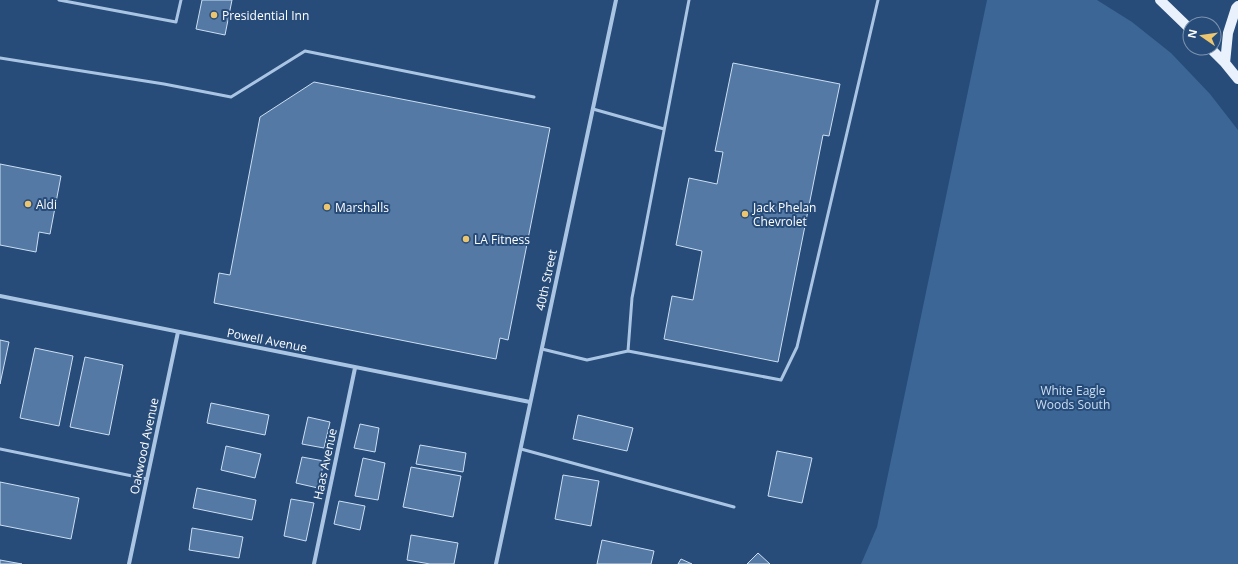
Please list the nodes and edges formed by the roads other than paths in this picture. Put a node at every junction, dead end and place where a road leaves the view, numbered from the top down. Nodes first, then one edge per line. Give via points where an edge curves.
1 (59, 0) edge
2 (181, 0) edge
3 (616, 0) edge
4 (690, 0) edge
5 (878, 0) edge
6 (1160, 0) edge
7 (1238, 6) edge
8 (1182, 21) edge
9 (1218, 56) edge
10 (0, 58) edge
11 (1225, 63) junction
12 (1238, 79) edge
13 (534, 97) dead end
14 (593, 109) junction
15 (664, 129) junction
16 (0, 296) edge
17 (178, 332) junction
18 (542, 349) junction
19 (628, 351) junction
20 (355, 368) junction
21 (530, 402) junction
22 (0, 449) edge
23 (521, 449) junction
24 (147, 479) junction
25 (734, 507) dead end
26 (129, 564) edge
27 (314, 564) edge
28 (496, 564) edge

1 - 2 lane via 176,22
3 - 14 street, 40th Street
4 - 15 lane
5 - 19 lane via 797,347 781,380
6 - 8 main road
7 - 11 main road via 1228,33
9 - 11 main road
10 - 13 lane via 231,97 305,51
11 - 12 main road
14 - 15 lane
14 - 18 street, 40th Street
15 - 19 lane via 632,298
16 - 17 street, Powell Avenue
17 - 20 street, Powell Avenue
17 - 24 street, Oakwood Avenue
18 - 19 lane via 588,360
18 - 21 street, 40th Street
20 - 21 street, Powell Avenue
20 - 27 street, Haas Avenue
21 - 23 street, 40th Street
22 - 24 lane
23 - 25 lane
23 - 28 street, 40th Street
24 - 26 street, Oakwood Avenue

